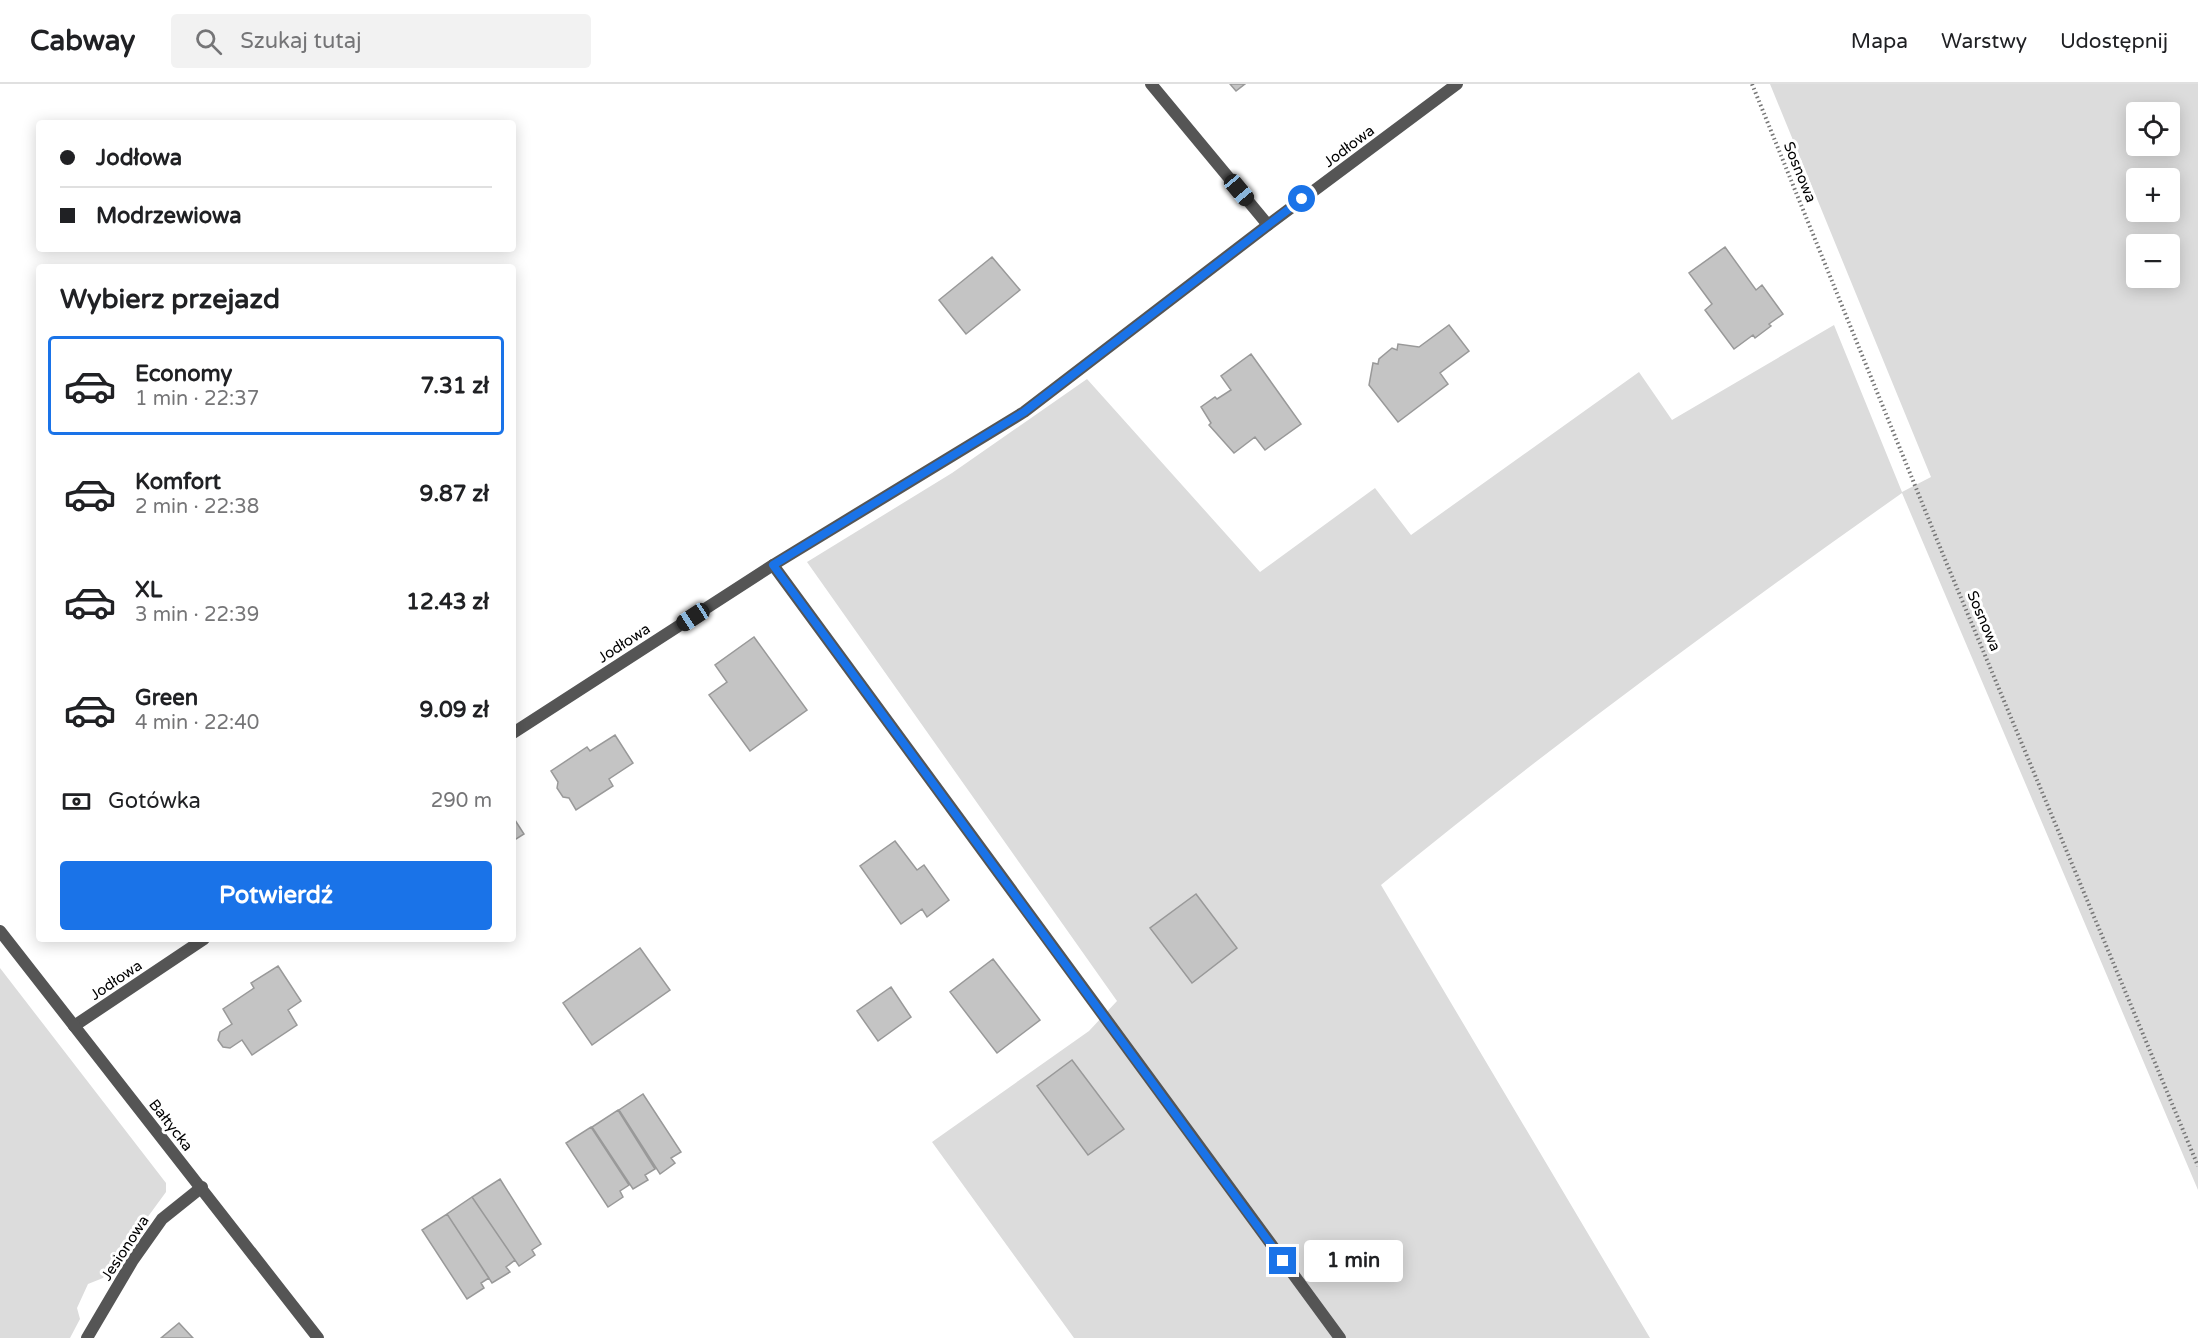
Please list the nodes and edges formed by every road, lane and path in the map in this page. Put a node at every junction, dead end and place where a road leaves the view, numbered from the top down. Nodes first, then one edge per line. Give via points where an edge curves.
1 (1151, 84) edge
2 (1457, 84) edge
3 (1752, 84) edge
4 (1268, 225) junction
5 (773, 565) junction
6 (516, 731) edge
7 (0, 931) edge
8 (200, 942) edge
9 (74, 1026) junction
10 (2198, 1167) edge
11 (202, 1187) junction
12 (87, 1338) edge
13 (318, 1338) edge
14 (1340, 1338) edge

1 - 4 street
2 - 4 street, Jodłowa
3 - 10 path, Sosnowa
4 - 5 street, Jodłowa via 1024,412
5 - 6 street, Jodłowa
5 - 14 street
7 - 9 street, Bałtycka
8 - 9 street, Jodłowa
9 - 11 street, Bałtycka
11 - 12 street, Jesionowa via 162,1219
11 - 13 street, Bałtycka

